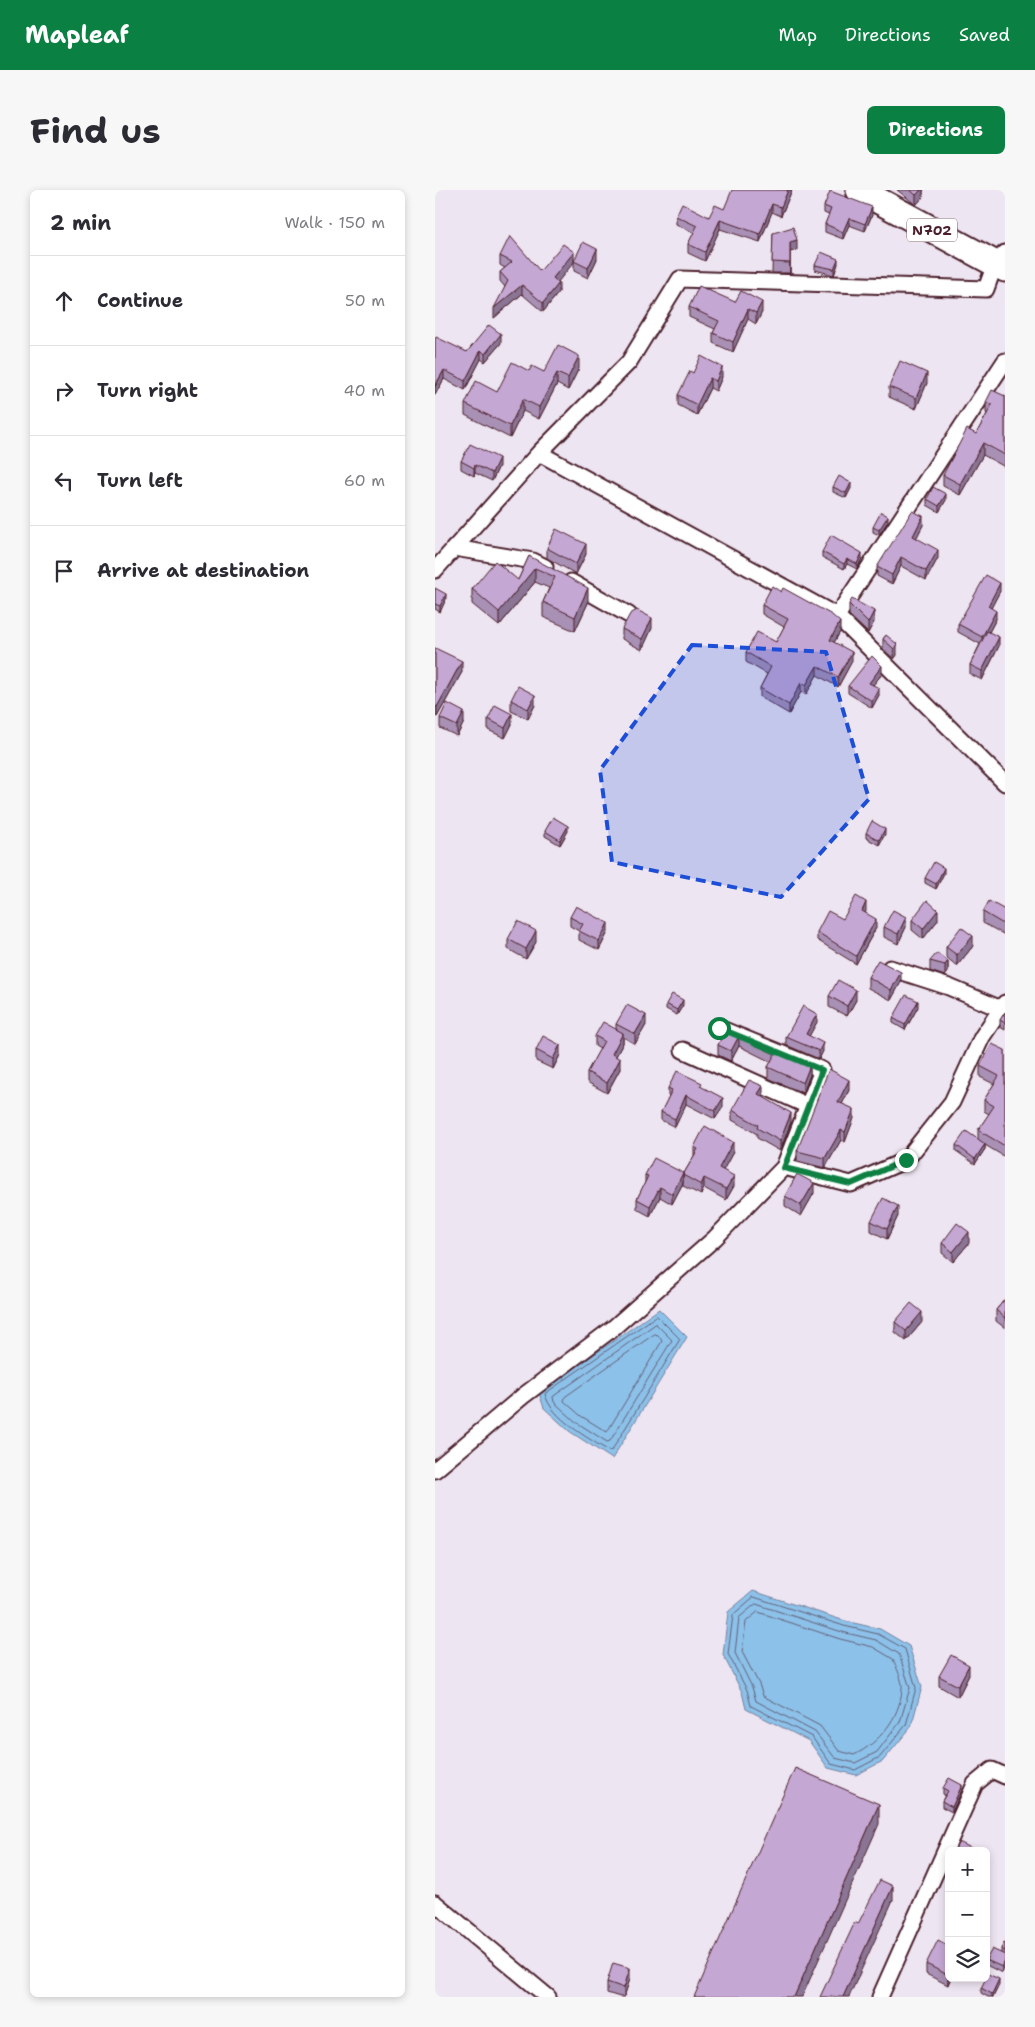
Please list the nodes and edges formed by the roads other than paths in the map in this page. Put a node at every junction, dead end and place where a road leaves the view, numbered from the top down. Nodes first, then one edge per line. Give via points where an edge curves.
1 (859, 190) edge
2 (1002, 262) edge
3 (1005, 361) edge
4 (539, 453) junction
5 (454, 548) junction
6 (435, 570) edge
7 (629, 615) edge
8 (837, 616) junction
9 (1005, 783) edge
10 (890, 968) edge
11 (1003, 1006) edge
12 (719, 1028) dead end
13 (683, 1050) dead end
14 (808, 1106) junction
15 (784, 1168) junction
16 (435, 1470) edge
17 (1005, 1776) edge
18 (435, 1903) edge
19 (548, 1997) edge
20 (880, 1997) edge

1 - 2 highway, N702
2 - 4 street via 986,289 680,279 629,362
3 - 8 street
4 - 5 street
4 - 8 street
5 - 6 street
5 - 7 street via 533,560
8 - 9 street
10 - 11 street
11 - 15 street via 982,1037 952,1102 906,1160 851,1184
12 - 14 street via 822,1070
13 - 14 street
14 - 15 street
15 - 16 street via 715,1238 612,1329 523,1396
17 - 20 street via 992,1770 975,1784
18 - 19 street

